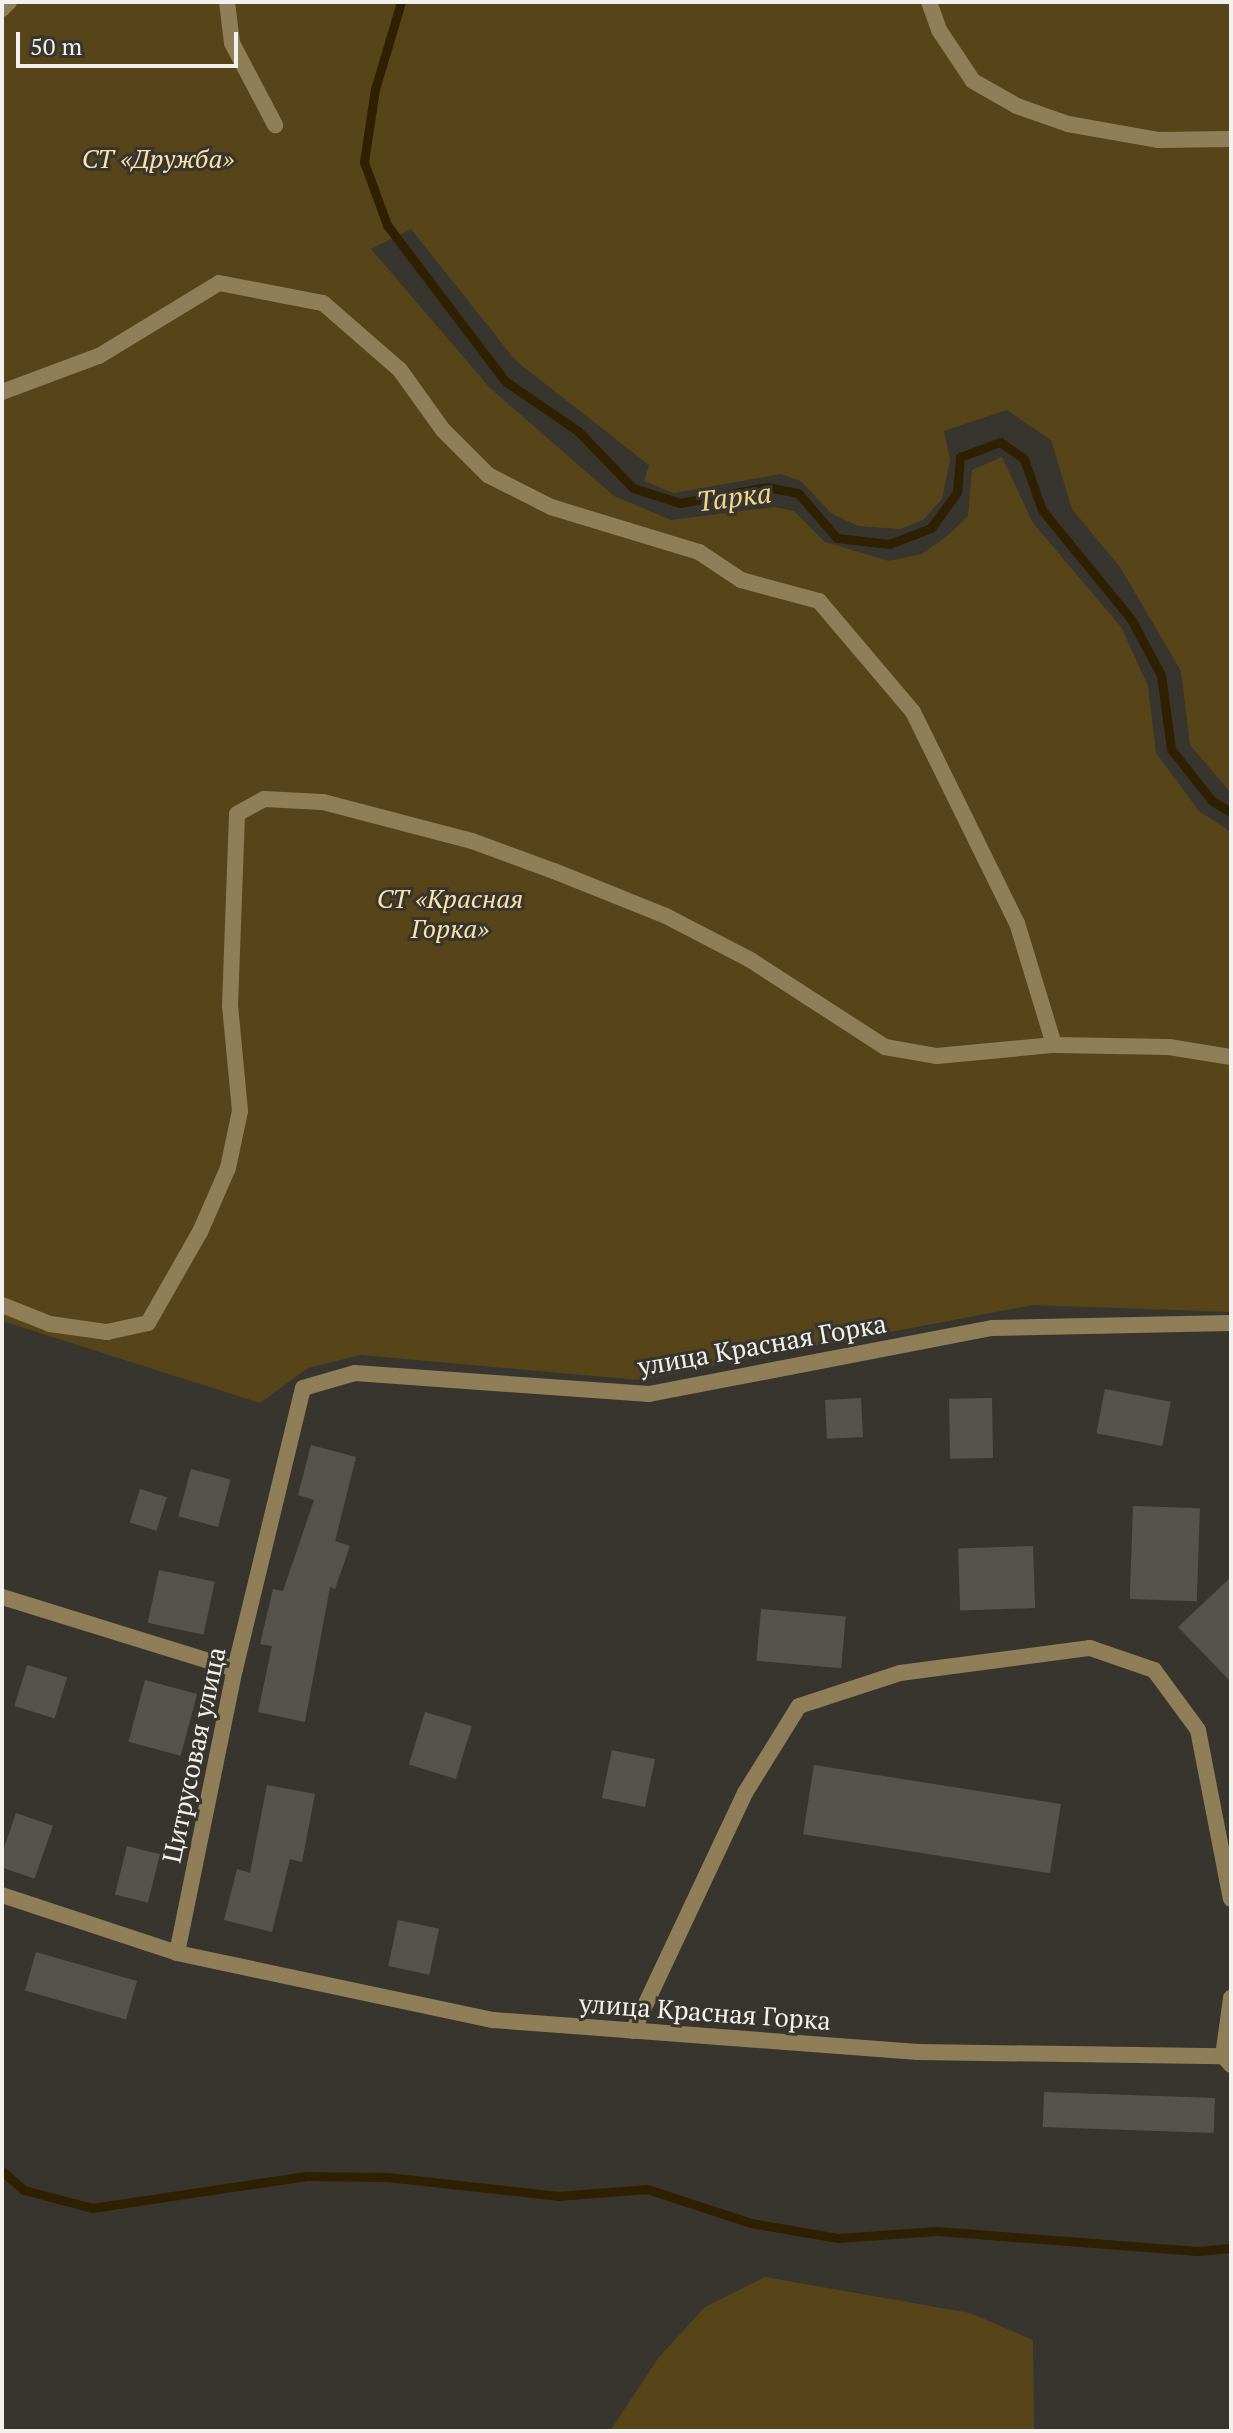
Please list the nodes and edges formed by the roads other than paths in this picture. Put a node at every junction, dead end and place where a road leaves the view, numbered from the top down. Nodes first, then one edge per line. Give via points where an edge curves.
1 (9, 2) edge
2 (227, 2) edge
3 (929, 2) edge
4 (2, 9) edge
5 (275, 125) dead end
6 (1231, 139) edge
7 (2, 392) edge
8 (1054, 1045) junction
9 (1231, 1057) edge
10 (2, 1305) edge
11 (1231, 1323) edge
12 (303, 1388) joint
13 (2, 1597) edge
14 (235, 1669) junction
15 (2, 1895) edge
16 (1231, 1899) edge
17 (177, 1953) junction
18 (1231, 1998) edge
19 (633, 2031) junction
20 (1227, 2061) edge

1 - 4 street
2 - 5 street via 232,43
3 - 6 street via 939,30 973,81 1017,106 1068,124 1158,140
7 - 8 street via 99,356 219,283 323,303 400,370 443,430 488,475 551,507 699,552 741,580 819,601 913,712 1017,923
8 - 9 street via 1169,1047
8 - 10 street via 937,1056 885,1047 749,959 666,916 554,871 472,841 323,802 264,799 237,814 230,1006 240,1111 228,1168 200,1232 148,1323 107,1332 50,1324
11 - 12 street, улица Красная Горка via 992,1328 649,1394 355,1373
12 - 14 street, Цитрусовая улица
13 - 14 street
14 - 17 street, Цитрусовая улица
15 - 17 street
16 - 19 street via 1198,1730 1154,1670 1090,1648 900,1673 799,1706 745,1793
17 - 19 street, улица Красная Горка via 493,2020
18 - 20 street
19 - 20 street, улица Красная Горка via 918,2052

